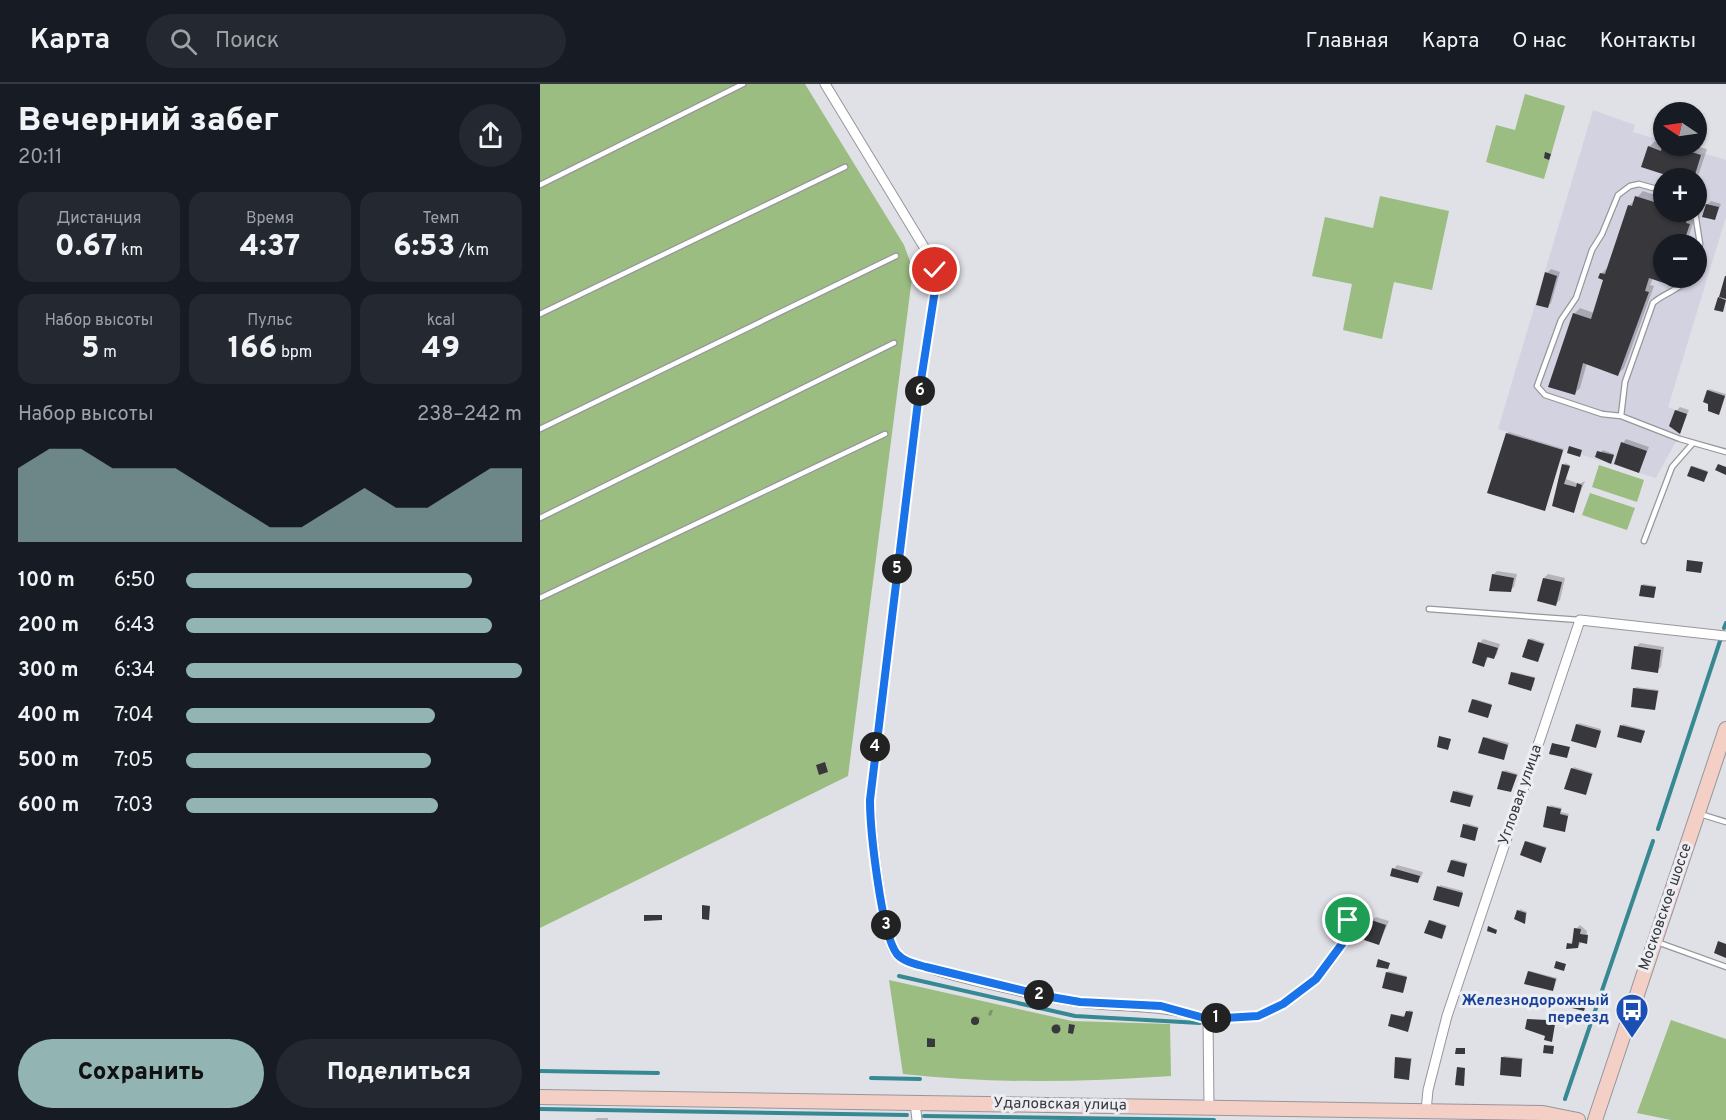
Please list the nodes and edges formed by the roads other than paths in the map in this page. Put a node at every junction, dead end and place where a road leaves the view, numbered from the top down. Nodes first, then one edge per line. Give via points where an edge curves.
1 (743, 84) edge
2 (825, 84) edge
3 (845, 167) dead end
4 (540, 185) edge
5 (1653, 188) edge
6 (896, 256) dead end
7 (1679, 288) edge
8 (540, 314) edge
9 (894, 343) dead end
10 (1621, 416) junction
11 (540, 429) edge
12 (885, 434) dead end
13 (1693, 443) junction
14 (1726, 452) edge
15 (540, 518) edge
16 (1644, 541) dead end
17 (540, 598) edge
18 (1429, 609) dead end
19 (1580, 620) junction
20 (1726, 636) edge
21 (1726, 729) edge
22 (1698, 813) junction
23 (1726, 822) edge
24 (1348, 920) dead end
25 (1654, 941) junction
26 (1726, 967) edge
27 (1208, 1019) junction
28 (540, 1097) edge
29 (915, 1103) junction
30 (1209, 1107) junction
31 (1307, 1114) edge
32 (1417, 1114) edge
33 (1484, 1116) edge
34 (917, 1120) edge
35 (1578, 1120) edge
36 (1595, 1120) edge

1 - 4 lane
2 - 27 street via 935,270 870,800 870,829 895,952 910,963 1045,996 1174,1008
3 - 8 lane
5 - 10 lane via 1639,184 1618,195 1592,250 1576,298 1561,320 1537,386 1545,395 1602,414
6 - 11 lane
7 - 10 lane via 1653,303 1625,382
9 - 15 lane
10 - 13 lane
12 - 17 lane
13 - 14 lane
13 - 16 lane via 1672,467
18 - 19 lane
19 - 20 street
19 - 32 street, Угловая улица
21 - 22 main road, Московское шоссе
22 - 23 lane
22 - 25 main road, Московское шоссе
24 - 27 lane via 1342,944 1331,961 1316,979 1283,1004 1258,1016
25 - 26 lane
25 - 36 main road, Московское шоссе
27 - 30 street
28 - 29 main road, Удаловская улица
29 - 30 main road, Удаловская улица
29 - 34 street
30 - 31 main road, Удаловская улица
31 - 32 main road, Удаловская улица
32 - 33 main road, Удаловская улица
33 - 35 main road, Удаловская улица via 1543,1113

